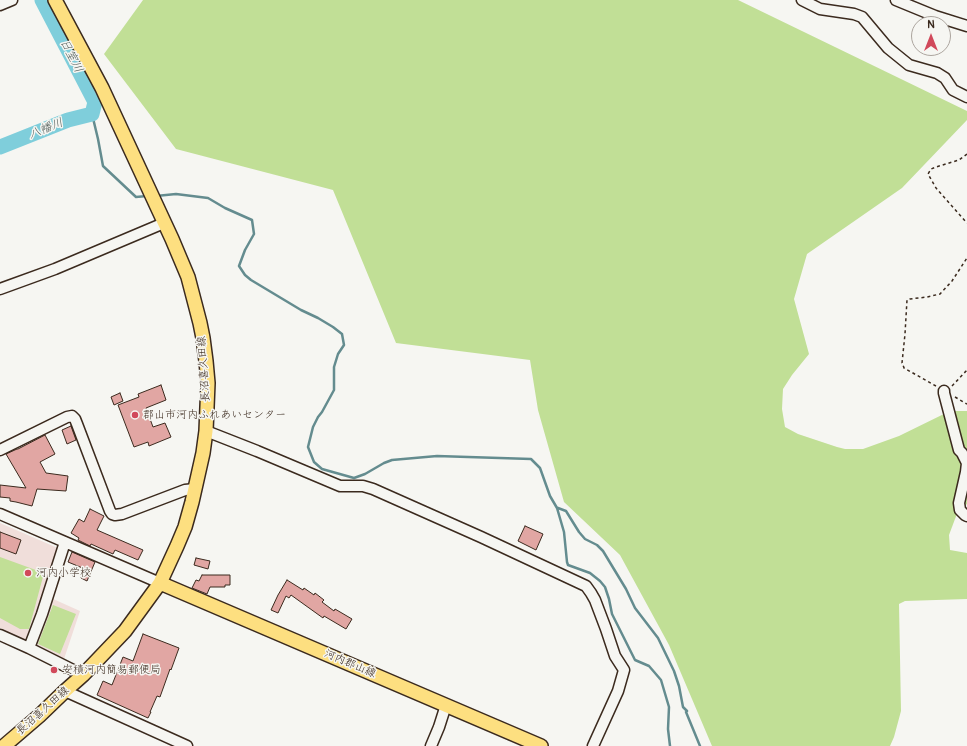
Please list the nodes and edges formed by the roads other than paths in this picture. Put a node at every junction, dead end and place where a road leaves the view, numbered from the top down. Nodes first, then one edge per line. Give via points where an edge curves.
1 (12, 0) edge
2 (55, 0) edge
3 (802, 0) edge
4 (896, 0) edge
5 (0, 5) edge
6 (967, 26) edge
7 (967, 97) edge
8 (164, 223) junction
9 (0, 289) edge
10 (946, 392) road end
11 (206, 431) junction
12 (0, 450) edge
13 (195, 489) junction
14 (0, 514) edge
15 (967, 516) edge
16 (65, 542) junction
17 (160, 582) junction
18 (0, 634) edge
19 (29, 648) junction
20 (84, 675) junction
21 (65, 691) junction
22 (446, 705) junction
23 (4, 746) edge
24 (187, 746) edge
25 (431, 746) edge
26 (541, 746) edge
27 (593, 746) edge

1 - 5 street
2 - 8 main road, 長沼喜久田線 via 102,88
3 - 7 street via 820,9 862,17 888,48 909,65 937,73 945,78 953,90
4 - 6 street
8 - 9 street
8 - 11 main road, 長沼喜久田線 via 188,277 203,338 208,383
10 - 15 street via 944,394 958,450 967,463 959,503 960,510
11 - 13 main road, 長沼喜久田線 via 204,453
11 - 27 street via 340,486 363,486 373,489 586,586 592,592 614,656 624,670 618,691
12 - 13 street via 72,416 112,514 122,514 185,490
13 - 17 main road, 長沼喜久田線 via 178,546
14 - 16 street
16 - 17 street
16 - 19 street
17 - 20 main road, 長沼喜久田線 via 124,631
17 - 22 main road, 河内郡山線
18 - 19 street
19 - 20 street
20 - 21 main road, 長沼喜久田線
21 - 23 main road, 長沼喜久田線
21 - 24 street
22 - 25 street
22 - 26 main road, 河内郡山線

